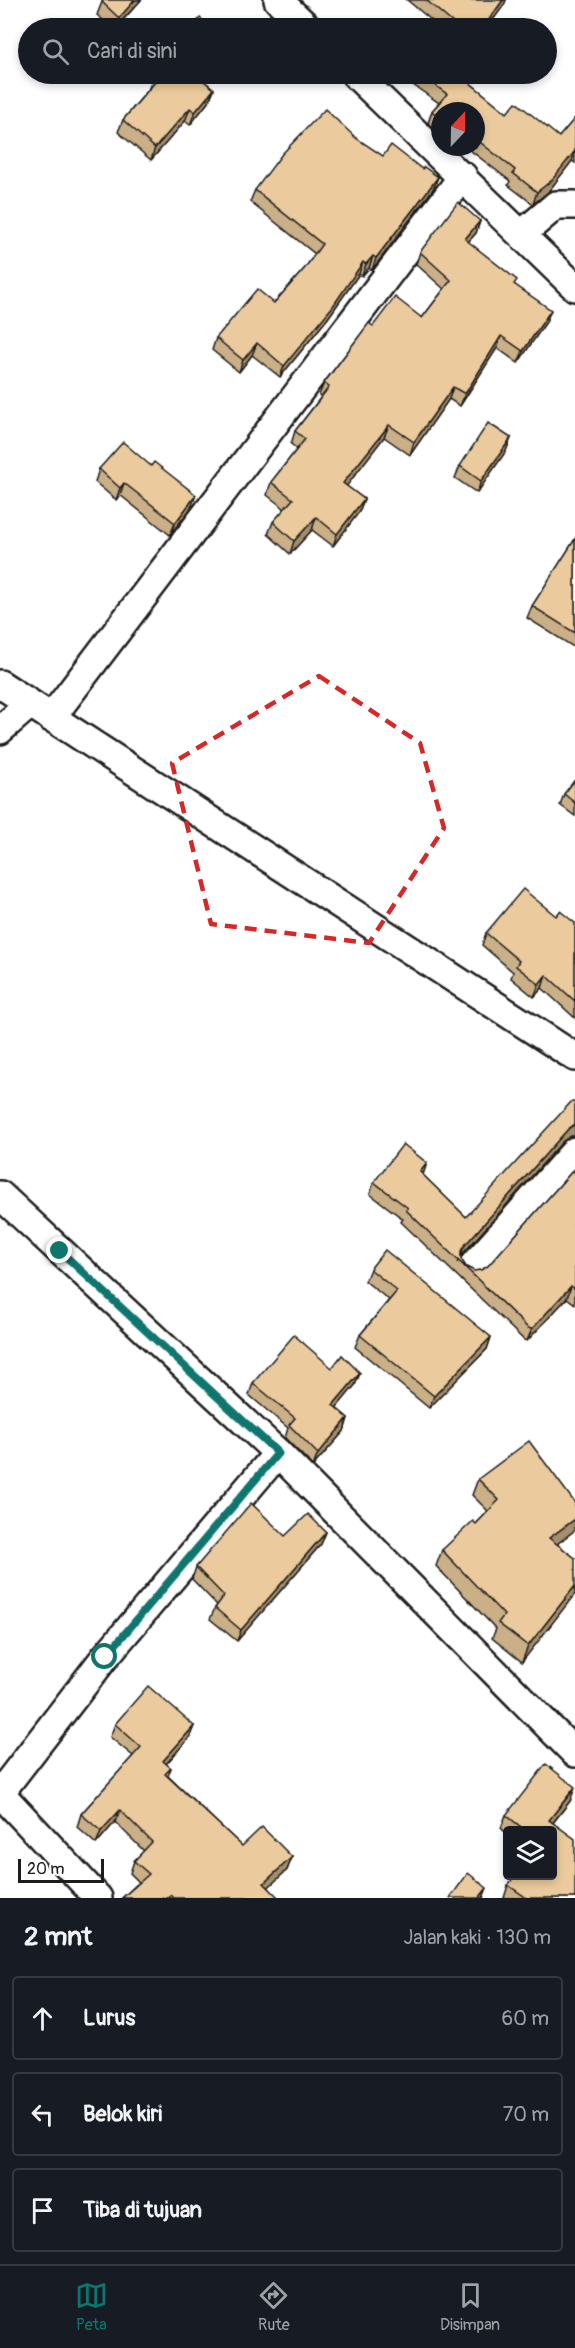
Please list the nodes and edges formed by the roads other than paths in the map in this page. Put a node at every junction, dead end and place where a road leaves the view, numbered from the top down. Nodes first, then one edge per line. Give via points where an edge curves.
1 (278, 0) edge
2 (297, 18) edge
3 (366, 84) edge
4 (463, 176) junction
5 (575, 205) edge
6 (522, 234) junction
7 (575, 287) edge
8 (0, 684) edge
9 (41, 711) junction
10 (0, 730) edge
11 (575, 1057) edge
12 (575, 1151) edge
13 (0, 1195) edge
14 (472, 1267) edge
15 (278, 1453) junction
16 (575, 1753) edge
17 (0, 1793) edge
18 (98, 1898) edge

1 - 2 street
3 - 4 street
4 - 6 street
4 - 9 street
5 - 6 street via 556,205
6 - 7 street
8 - 9 street
9 - 10 street
9 - 11 street
12 - 14 street
13 - 15 street
15 - 16 street
15 - 17 street via 105,1657
17 - 18 street

